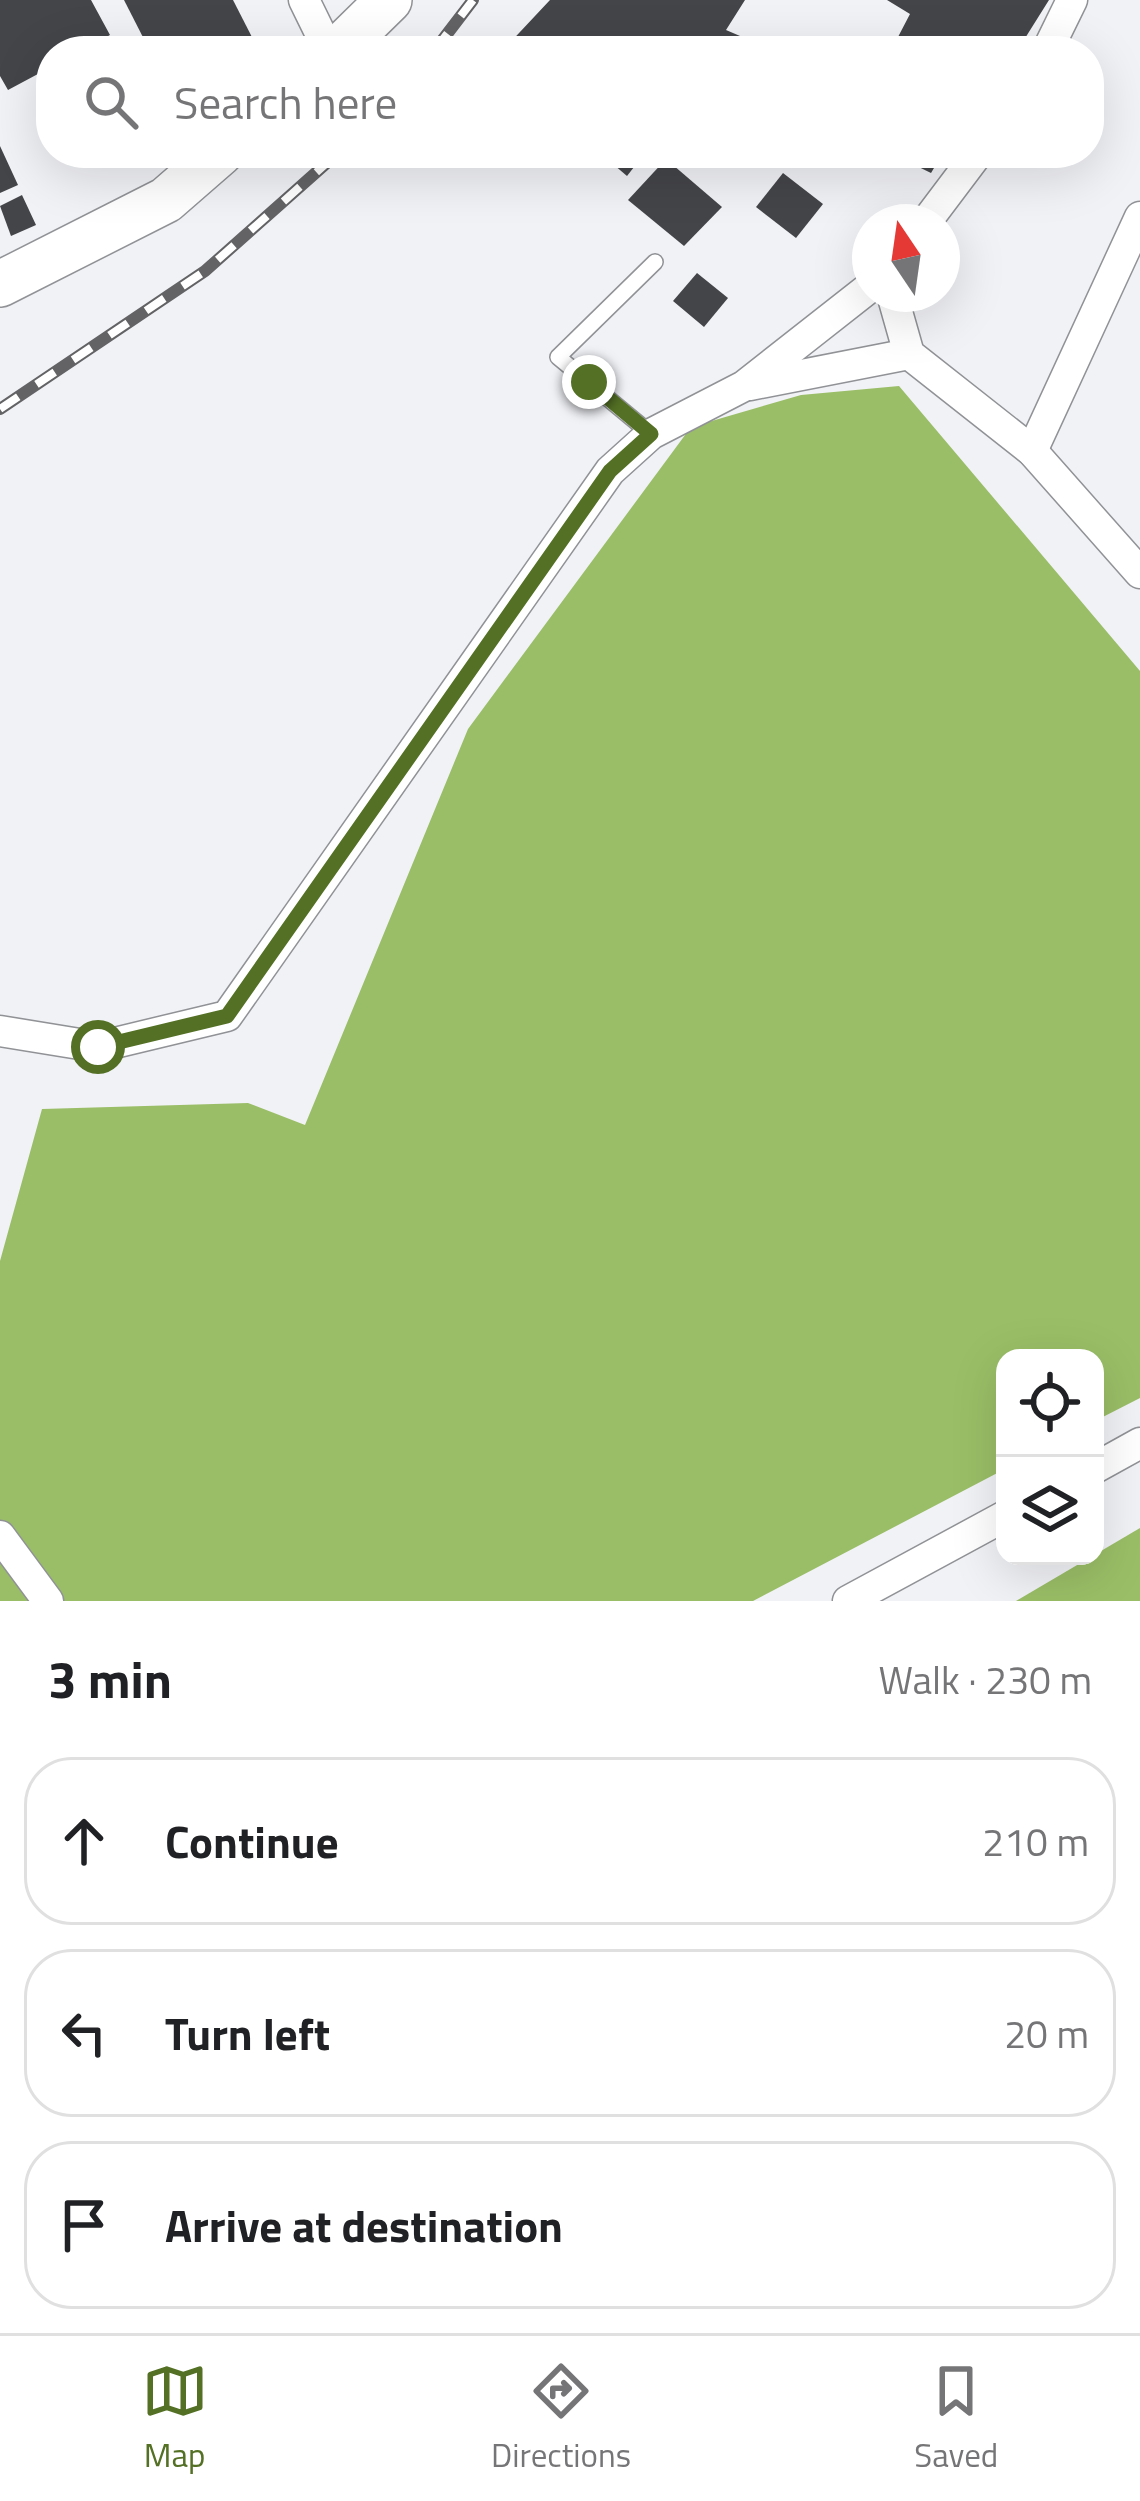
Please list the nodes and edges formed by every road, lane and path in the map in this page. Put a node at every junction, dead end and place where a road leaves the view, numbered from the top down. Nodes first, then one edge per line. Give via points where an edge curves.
1 (304, 0) edge
2 (389, 0) edge
3 (1072, 0) edge
4 (324, 36) edge
5 (349, 36) edge
6 (1054, 36) edge
7 (203, 168) edge
8 (967, 168) edge
9 (940, 204) edge
10 (1140, 217) edge
11 (655, 262) dead end
12 (0, 284) edge
13 (852, 301) edge
14 (897, 312) edge
15 (909, 354) junction
16 (745, 386) junction
17 (651, 434) junction
18 (1032, 451) junction
19 (1140, 573) edge
20 (0, 1031) edge
21 (1140, 1443) edge
22 (1104, 1463) edge
23 (996, 1521) edge
24 (0, 1536) edge
25 (48, 1601) edge
26 (848, 1601) edge

1 - 4 street
2 - 5 street
3 - 6 street
7 - 12 street via 166,200
8 - 9 street
10 - 18 street
11 - 17 lane via 558,357
13 - 16 street
14 - 15 street
15 - 16 street
15 - 18 street
16 - 17 street
17 - 20 street via 610,471 227,1016 98,1047
18 - 19 street
21 - 22 street
23 - 26 street
24 - 25 street

